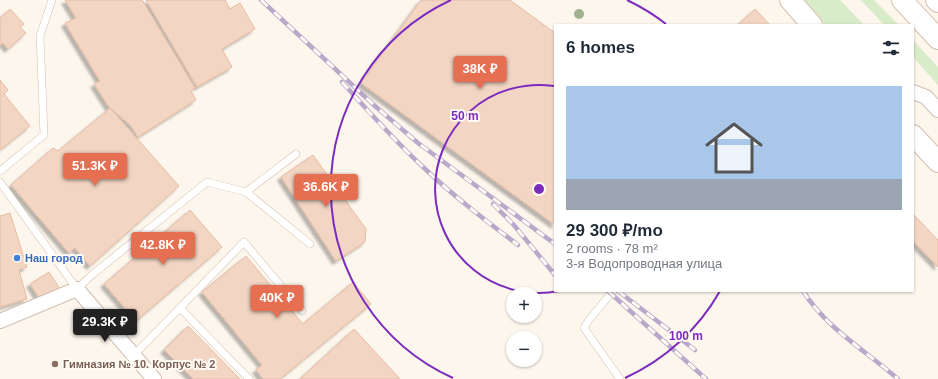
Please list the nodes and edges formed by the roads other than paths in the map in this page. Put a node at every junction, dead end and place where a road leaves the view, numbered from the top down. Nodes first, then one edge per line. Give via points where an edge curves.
1 (52, 0) edge
2 (790, 0) edge
3 (902, 0) edge
4 (811, 24) edge
5 (938, 39) edge
6 (914, 92) edge
7 (938, 110) edge
8 (914, 136) edge
9 (296, 154) dead end
10 (938, 162) edge
11 (0, 171) edge
12 (0, 182) edge
13 (246, 192) junction
14 (310, 244) dead end
15 (77, 289) junction
16 (612, 292) edge
17 (180, 308) junction
18 (302, 311) dead end
19 (0, 321) edge
20 (133, 356) junction
21 (154, 379) edge
22 (249, 379) edge
23 (620, 379) edge

1 - 11 lane via 40,36 44,135
2 - 4 main road
3 - 5 main road
6 - 7 street via 926,97
8 - 10 main road
9 - 13 lane
12 - 15 lane
13 - 14 lane
13 - 15 lane via 207,182
15 - 19 street
15 - 20 street
16 - 23 lane via 584,328
17 - 18 lane via 244,242
17 - 20 lane
17 - 22 lane
20 - 21 street

